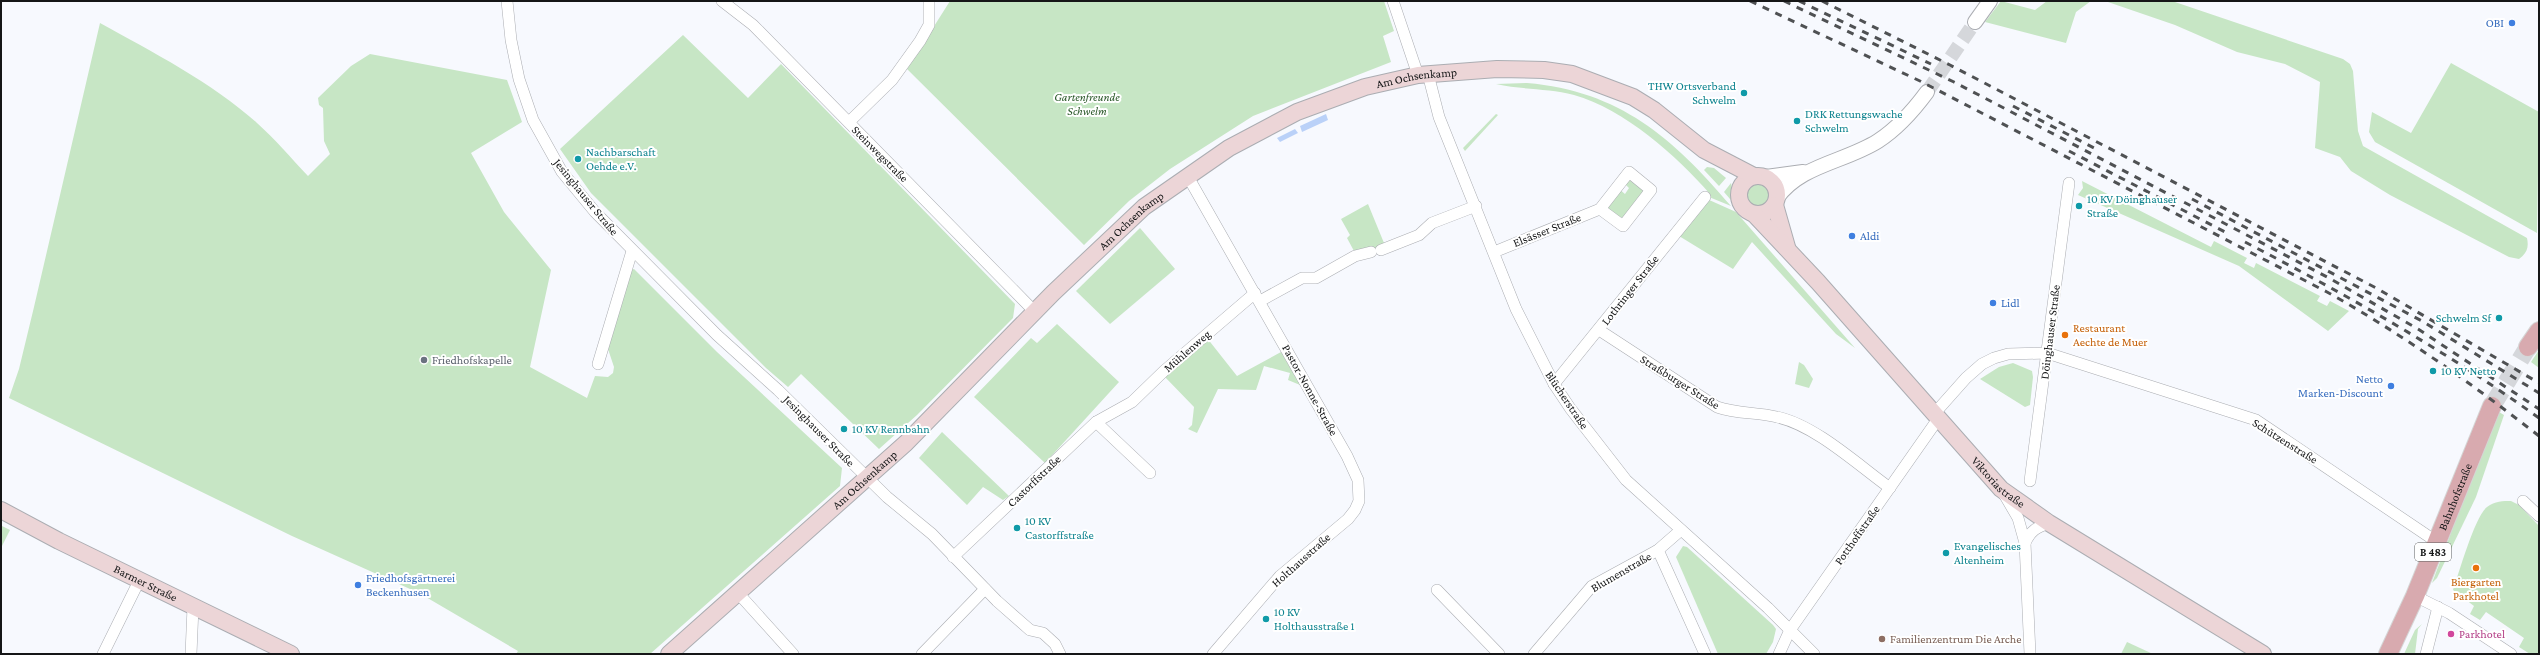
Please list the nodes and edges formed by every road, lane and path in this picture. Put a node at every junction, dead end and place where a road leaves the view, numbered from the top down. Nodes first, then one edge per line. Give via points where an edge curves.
1 (508, 1) edge
2 (722, 1) edge
3 (928, 1) edge
4 (1393, 1) edge
5 (1990, 1) edge
6 (1975, 22) tunnel mouth
7 (1423, 74) junction
8 (1927, 92) tunnel mouth
9 (849, 122) junction
10 (1704, 150) junction
11 (1811, 171) junction
12 (1187, 175) junction
13 (1760, 177) junction
14 (2069, 183) dead end
15 (1740, 190) junction
16 (1705, 197) dead end
17 (1776, 202) junction
18 (1476, 206) junction
19 (1600, 209) junction
20 (1754, 214) junction
21 (1787, 247) junction
22 (632, 251) junction
23 (1494, 252) junction
24 (1258, 297) junction
25 (1034, 311) junction
26 (1599, 330) junction
27 (2539, 331) edge
28 (2528, 347) tunnel mouth
29 (2047, 354) junction
30 (598, 364) dead end
31 (1554, 384) junction
32 (2492, 406) tunnel mouth
33 (1120, 411) joint
34 (1936, 417) junction
35 (1096, 422) junction
36 (1150, 473) dead end
37 (868, 478) junction
38 (1358, 480) joint
39 (2030, 481) dead end
40 (1890, 488) junction
41 (2001, 489) junction
42 (2523, 501) dead end
43 (2, 513) edge
44 (2539, 516) edge
45 (2049, 523) junction
46 (1681, 530) junction
47 (2437, 542) junction
48 (2025, 543) junction
49 (1658, 550) junction
50 (953, 557) junction
51 (140, 579) junction
52 (985, 589) junction
53 (1437, 590) dead end
54 (738, 592) junction
55 (2415, 596) junction
56 (193, 607) junction
57 (2438, 607) junction
58 (1790, 630) junction
59 (103, 654) edge
60 (191, 654) edge
61 (291, 654) edge
62 (669, 654) edge
63 (793, 654) edge
64 (922, 654) edge
65 (1060, 654) edge
66 (1213, 654) edge
67 (1499, 654) edge
68 (1534, 654) edge
69 (1705, 654) edge
70 (1779, 654) edge
71 (1814, 654) edge
72 (2030, 654) edge
73 (2263, 654) edge
74 (2388, 654) edge
75 (2426, 654) edge
76 (2511, 654) edge

1 - 22 street, Jesinghauser Straße via 511,40 519,79 533,120 546,147 562,172
2 - 9 street, Steinwegstraße via 753,24
3 - 9 street via 929,25 920,41 892,80
4 - 7 street, Blücherstraße
5 - 6 street
7 - 10 main road, Am Ochsenkamp via 1517,68 1572,74 1633,97 1654,110
7 - 12 main road, Am Ochsenkamp via 1365,87 1297,112 1228,148
7 - 18 street, Blücherstraße
8 - 11 street via 1904,120 1877,142
9 - 25 street, Steinwegstraße
10 - 13 main road, Am Ochsenkamp
10 - 15 main road, Am Ochsenkamp
11 - 13 street
11 - 17 street via 1789,184
12 - 24 street, Pastor-Nonne-Straße
12 - 25 main road, Am Ochsenkamp via 1144,207
13 - 15 main road via 1745,181
13 - 17 main road via 1775,186
14 - 29 street, Döinghauser Straße
15 - 20 main road via 1742,205
16 - 26 street, Lothringer Straße
17 - 20 main road via 1766,213
17 - 21 main road, Viktoriastraße
18 - 23 street, Blücherstraße
18 - 24 street via 1432,222 1419,235 1355,256 1316,278 1302,278
19 - 19 street via 1622,226 1651,190 1628,172
19 - 23 street, Elsässer Straße
20 - 21 main road, Viktoriastraße via 1764,222 1773,236
21 - 34 main road, Viktoriastraße
22 - 30 street
22 - 37 street, Jesinghauser Straße
23 - 31 street, Blücherstraße via 1516,309
24 - 33 street, Mühlenweg
24 - 38 street, Pastor-Nonne-Straße via 1325,415
25 - 37 main road, Am Ochsenkamp via 936,413
26 - 31 street, Lothringer Straße
26 - 40 street, Straßburger Straße via 1717,407 1737,413 1777,417 1795,423
27 - 28 main road
29 - 34 street, Potthoffstraße via 2008,354 1994,358 1974,370
29 - 39 street, Döinghauser Straße
29 - 47 street, Schützenstraße via 2256,420
31 - 46 street, Blücherstraße via 1626,480
32 - 47 main road, Bahnhofstraße / B 483
33 - 35 street, Castorffstraße
34 - 40 street, Potthoffstraße
34 - 41 main road, Viktoriastraße
35 - 36 street
35 - 50 street, Castorffstraße
37 - 50 street, Jesinghauser Straße via 932,534
37 - 54 main road, Am Ochsenkamp
38 - 66 street, Holthausstraße via 1359,500 1348,519 1280,576
40 - 58 street, Potthoffstraße
41 - 45 main road, Viktoriastraße
41 - 48 street via 2018,518
42 - 44 street
43 - 51 main road, Barmer Straße
45 - 48 street via 2034,529
45 - 73 main road, Viktoriastraße
46 - 49 street, Blumenstraße
46 - 58 street, Blücherstraße
47 - 55 main road, Bahnhofstraße / B 483
48 - 72 street
49 - 68 street, Blumenstraße via 1592,586
49 - 69 street
50 - 52 street, Jesinghauser Straße
51 - 56 main road, Barmer Straße
51 - 59 street
52 - 64 street
52 - 65 street, Jesinghauser Straße via 1030,630 1043,633 1055,644
53 - 67 street
54 - 62 main road, Am Ochsenkamp
54 - 63 street
55 - 57 street
55 - 74 main road, Bahnhofstraße / B 483
56 - 60 street
56 - 61 main road, Barmer Straße
57 - 75 street
57 - 76 street
58 - 70 street, Potthoffstraße
58 - 71 street, Blücherstraße

